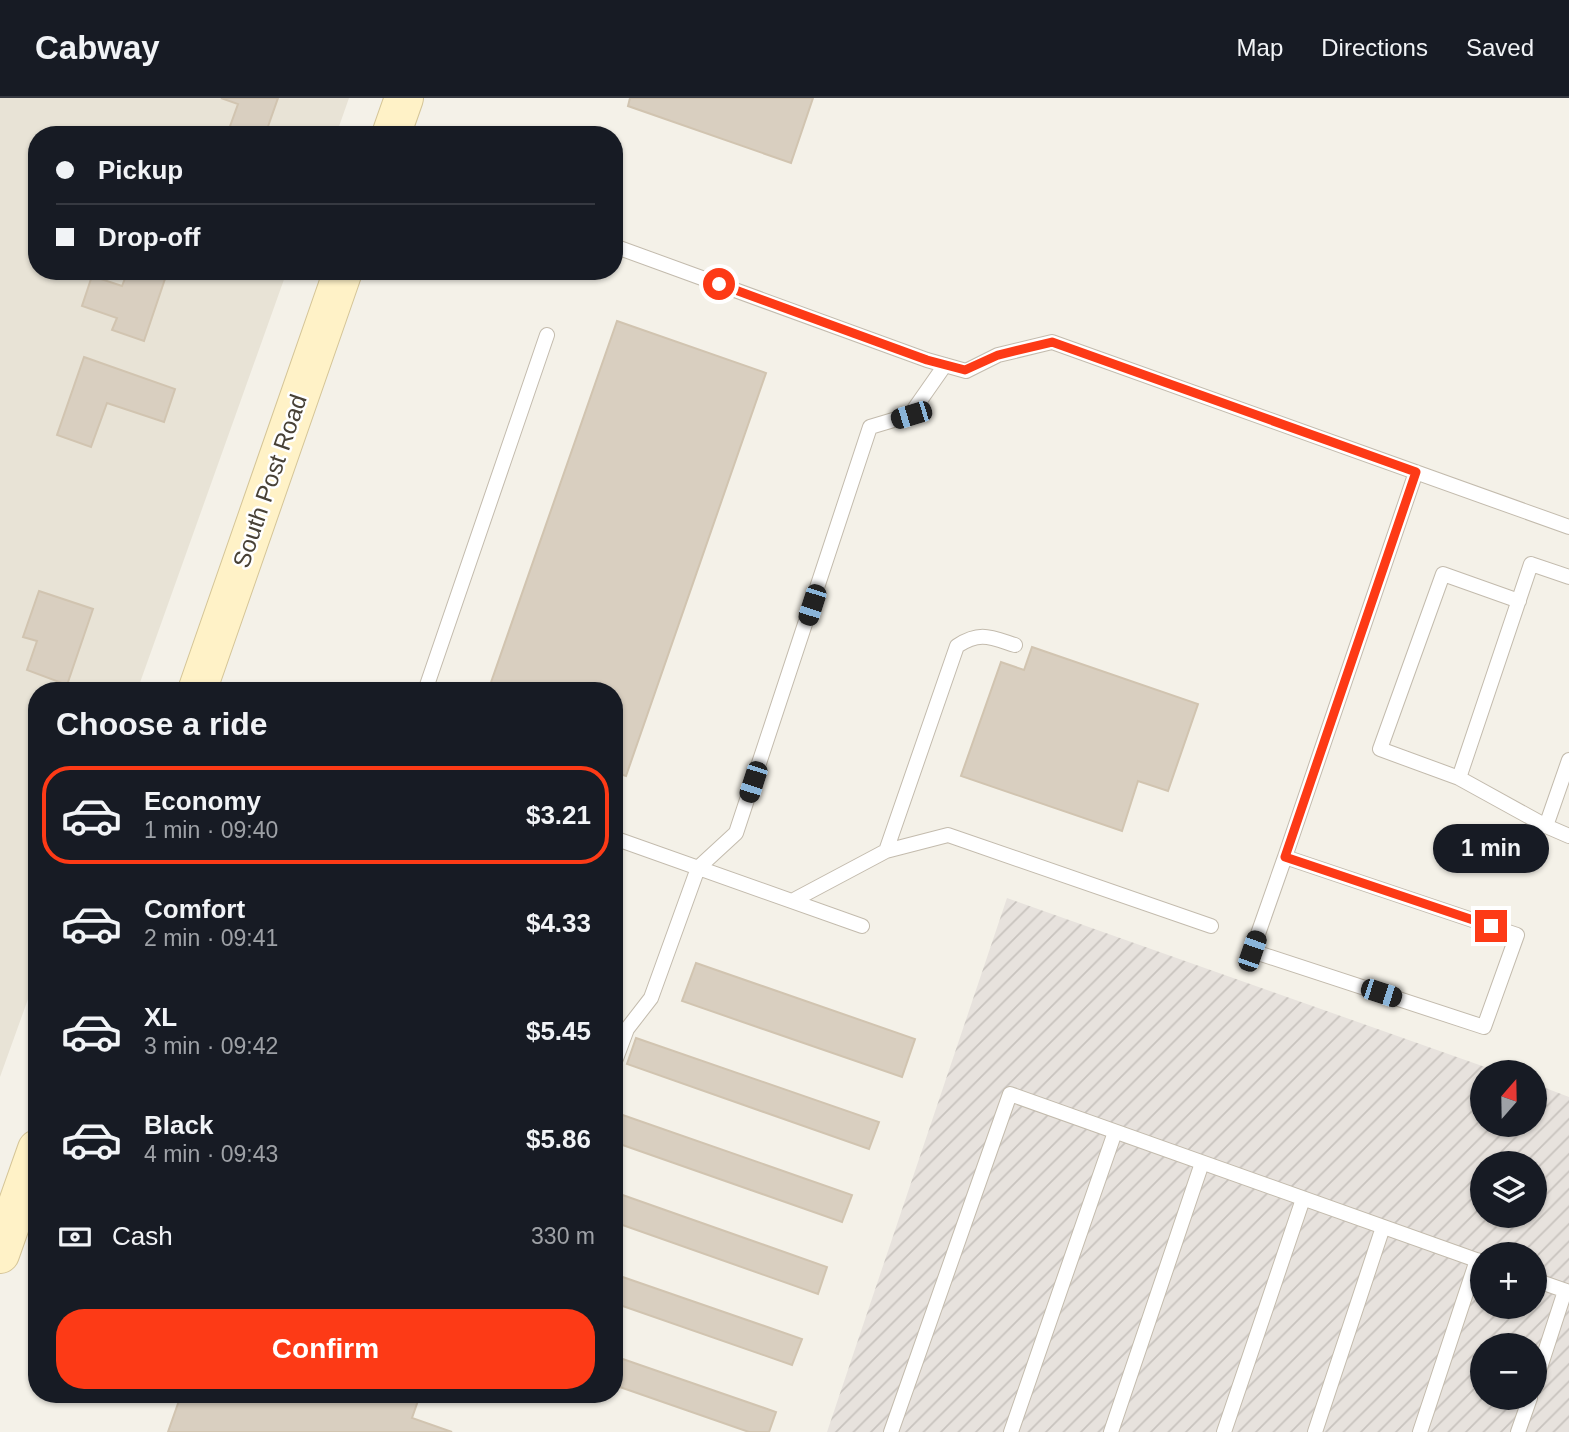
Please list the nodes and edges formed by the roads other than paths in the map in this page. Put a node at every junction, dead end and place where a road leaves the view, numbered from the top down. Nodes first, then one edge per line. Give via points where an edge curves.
1 (404, 98) edge
2 (394, 126) edge
3 (623, 249) edge
4 (340, 280) edge
5 (547, 335) dead end
6 (945, 365) junction
7 (1416, 472) junction
8 (1569, 527) edge
9 (1569, 577) edge
10 (1519, 601) junction
11 (1015, 645) dead end
12 (200, 682) edge
13 (428, 682) edge
14 (1569, 760) edge
15 (1459, 778) junction
16 (1546, 825) junction
17 (1569, 836) edge
18 (623, 841) edge
19 (886, 851) junction
20 (1285, 857) junction
21 (698, 868) junction
22 (792, 901) junction
23 (862, 926) dead end
24 (1211, 926) dead end
25 (623, 1040) edge
26 (1115, 1132) junction
27 (1202, 1163) junction
28 (28, 1175) edge
29 (1303, 1199) junction
30 (1383, 1227) junction
31 (0, 1254) edge
32 (1470, 1257) edge
33 (1547, 1284) edge
34 (1470, 1290) edge
35 (1567, 1292) edge
36 (1547, 1349) edge
37 (1526, 1410) edge
38 (891, 1432) edge
39 (1012, 1432) edge
40 (1111, 1432) edge
41 (1224, 1432) edge
42 (1315, 1432) edge
43 (1420, 1432) edge
44 (1518, 1432) edge

1 - 2 main road
3 - 6 lane
4 - 12 main road, South Post Road
5 - 13 lane
6 - 7 lane via 965,370 998,355 1052,342
6 - 21 lane via 911,415 870,427 736,833
7 - 8 lane
7 - 20 lane
9 - 10 lane via 1531,564
10 - 15 lane
10 - 15 lane via 1443,574 1380,749
11 - 19 lane via 985,635 957,646
14 - 16 lane
15 - 16 lane
16 - 17 lane
18 - 21 lane
19 - 22 lane
19 - 24 lane via 948,835
20 - 20 lane via 1517,935 1484,1027 1252,951
21 - 22 lane
21 - 25 lane via 651,998
22 - 23 lane
26 - 27 lane
26 - 38 lane via 1010,1094
26 - 39 lane
27 - 29 lane
27 - 40 lane
28 - 31 main road
29 - 30 lane
29 - 41 lane
30 - 32 lane
30 - 42 lane
33 - 35 lane
34 - 43 lane
35 - 36 lane
37 - 44 lane

